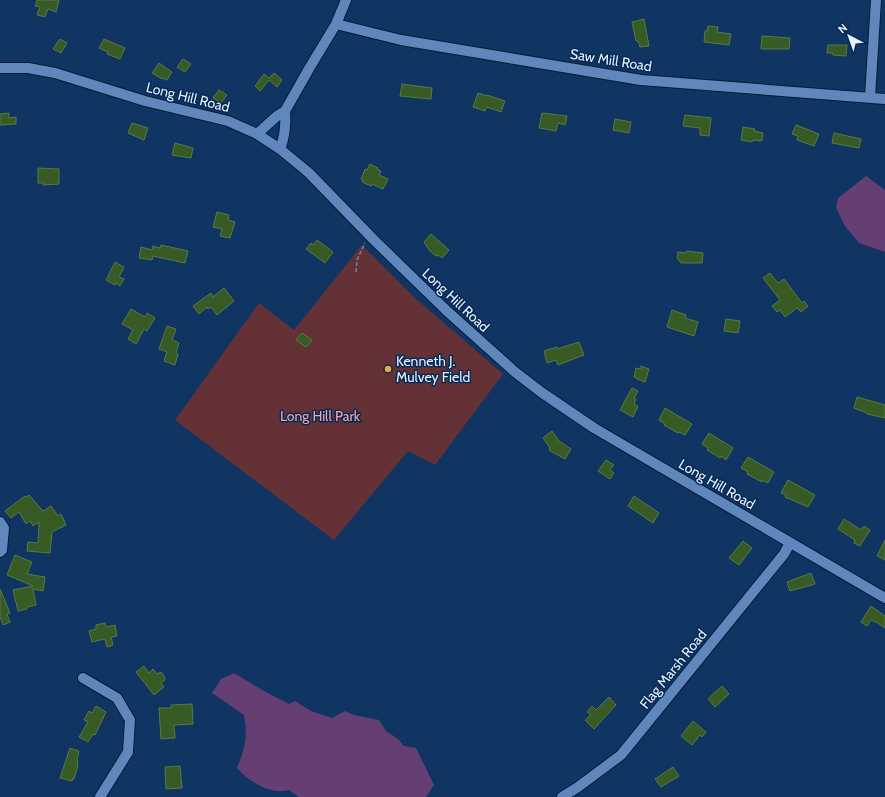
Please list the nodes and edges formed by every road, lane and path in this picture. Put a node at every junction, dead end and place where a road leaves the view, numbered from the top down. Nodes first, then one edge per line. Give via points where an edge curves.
1 (346, 0) edge
2 (876, 0) edge
3 (336, 24) junction
4 (0, 68) edge
5 (870, 97) junction
6 (885, 99) edge
7 (285, 111) junction
8 (257, 134) junction
9 (280, 149) junction
10 (366, 241) dead end
11 (356, 272) dead end
12 (0, 522) edge
13 (790, 543) junction
14 (0, 552) edge
15 (885, 598) edge
16 (83, 678) dead end
17 (100, 797) edge
18 (562, 797) edge

1 - 3 street
2 - 5 street
3 - 5 street, Saw Mill Road via 401,40 641,80
3 - 7 street
4 - 8 street, Long Hill Road via 28,68 55,73 145,101 228,121
5 - 6 street, Saw Mill Road
7 - 8 street
7 - 9 street via 285,129
8 - 9 street, Long Hill Road
9 - 13 street, Long Hill Road via 309,173 447,312 540,392 594,428
10 - 11 path via 357,260
12 - 14 street via 4,528
13 - 15 street, Long Hill Road
13 - 18 street, Flag Marsh Road via 784,554 621,755
16 - 17 street via 117,698 130,720 128,752

